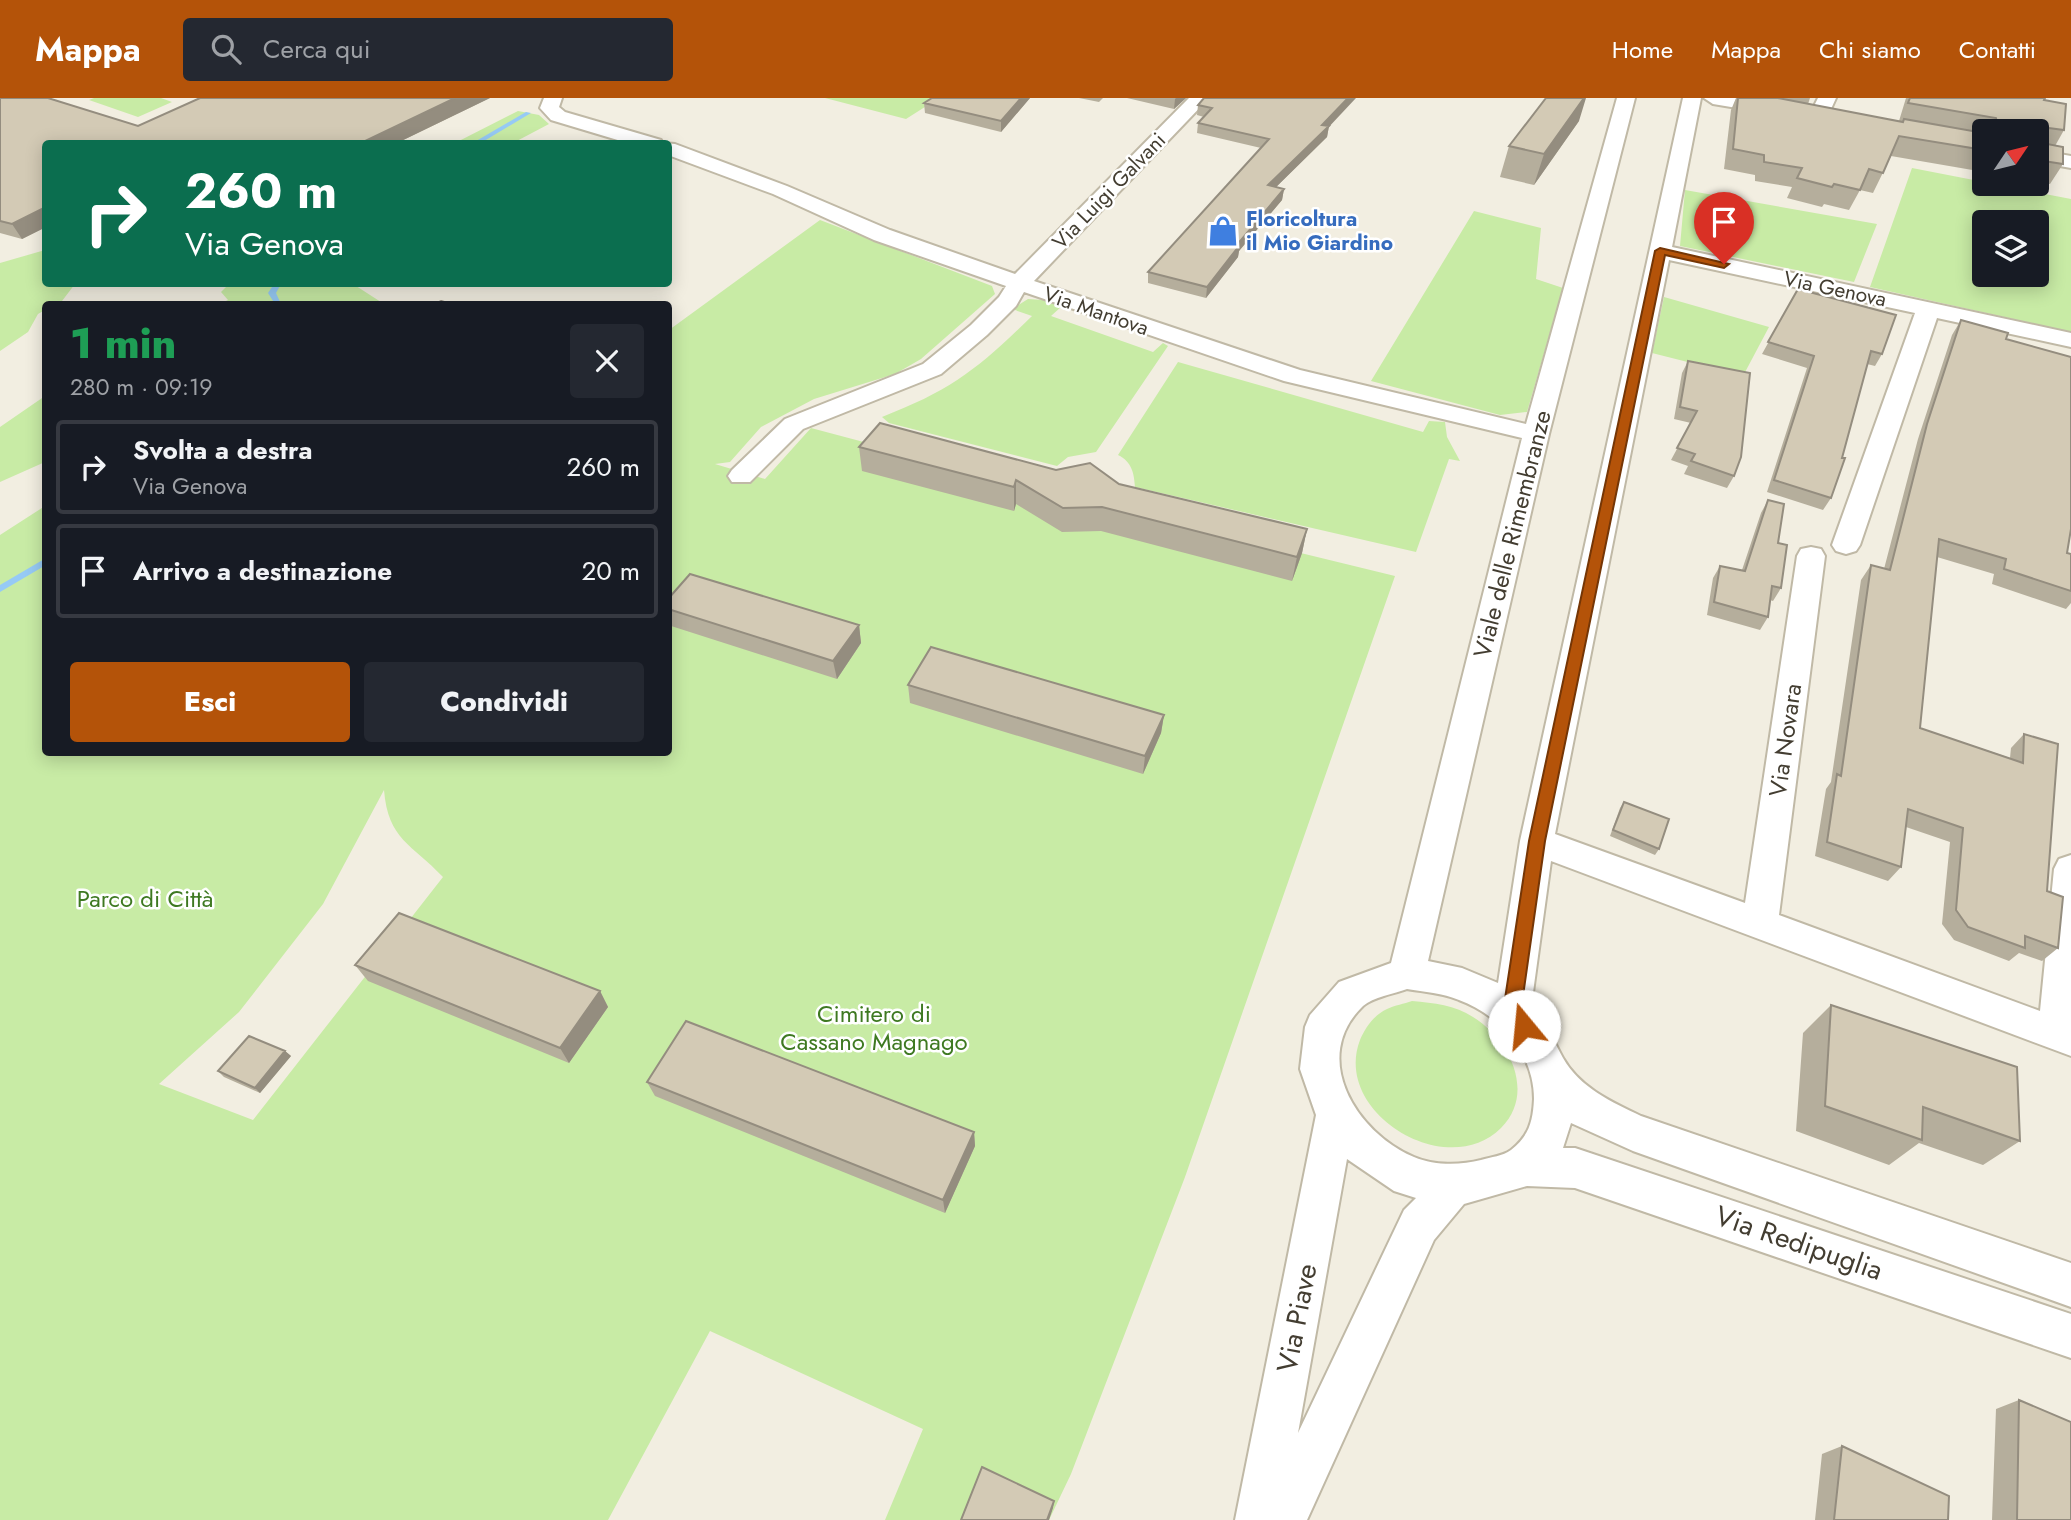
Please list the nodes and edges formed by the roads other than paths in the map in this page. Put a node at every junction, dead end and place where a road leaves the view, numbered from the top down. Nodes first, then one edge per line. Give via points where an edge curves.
1 (1199, 98) edge
2 (1626, 98) edge
3 (1692, 98) edge
4 (1713, 98) edge
5 (551, 103) edge
6 (1816, 112) edge
7 (640, 140) edge
8 (672, 150) edge
9 (2049, 158) edge
10 (2071, 162) edge
11 (1660, 251) junction
12 (1018, 284) junction
13 (1928, 309) junction
14 (2071, 340) edge
15 (1536, 434) junction
16 (741, 476) dead end
17 (1846, 545) dead end
18 (1811, 556) dead end
19 (1537, 841) junction
20 (2071, 869) edge
21 (1760, 924) junction
22 (1408, 973) junction
23 (1512, 1012) junction
24 (2064, 1036) edge
25 (1551, 1073) junction
26 (1335, 1117) junction
27 (1525, 1166) junction
28 (1452, 1187) junction
29 (2071, 1285) edge
30 (2071, 1336) edge
31 (1259, 1520) edge
32 (1282, 1520) edge

1 - 12 street, Via Luigi Galvani
2 - 15 street, Viale delle Rimembranze
3 - 11 street
4 - 6 street
5 - 7 street via 558,116
8 - 12 street, Via Mantova via 882,235
9 - 10 street
11 - 13 street, Via Genova
11 - 19 street
12 - 15 street, Via Mantova via 1293,376
12 - 16 street, Via Luigi Galvani via 979,330 932,369 794,424
13 - 14 street, Via Genova
13 - 17 street
15 - 22 street, Viale delle Rimembranze
18 - 21 street, Via Novara
19 - 21 street
19 - 23 street
20 - 24 street
21 - 24 street
22 - 23 street via 1462,981
22 - 26 street via 1380,977 1356,988 1337,1004 1324,1026 1317,1053 1320,1082
23 - 25 street via 1536,1040
25 - 27 street via 1555,1107 1546,1139
25 - 29 street, Via Redipuglia via 1584,1110 1633,1132
26 - 28 street via 1351,1139 1378,1162 1411,1178
26 - 31 street, Via Piave
27 - 28 street via 1492,1183
27 - 30 street, Via Redipuglia via 1575,1168
28 - 32 street via 1419,1225

